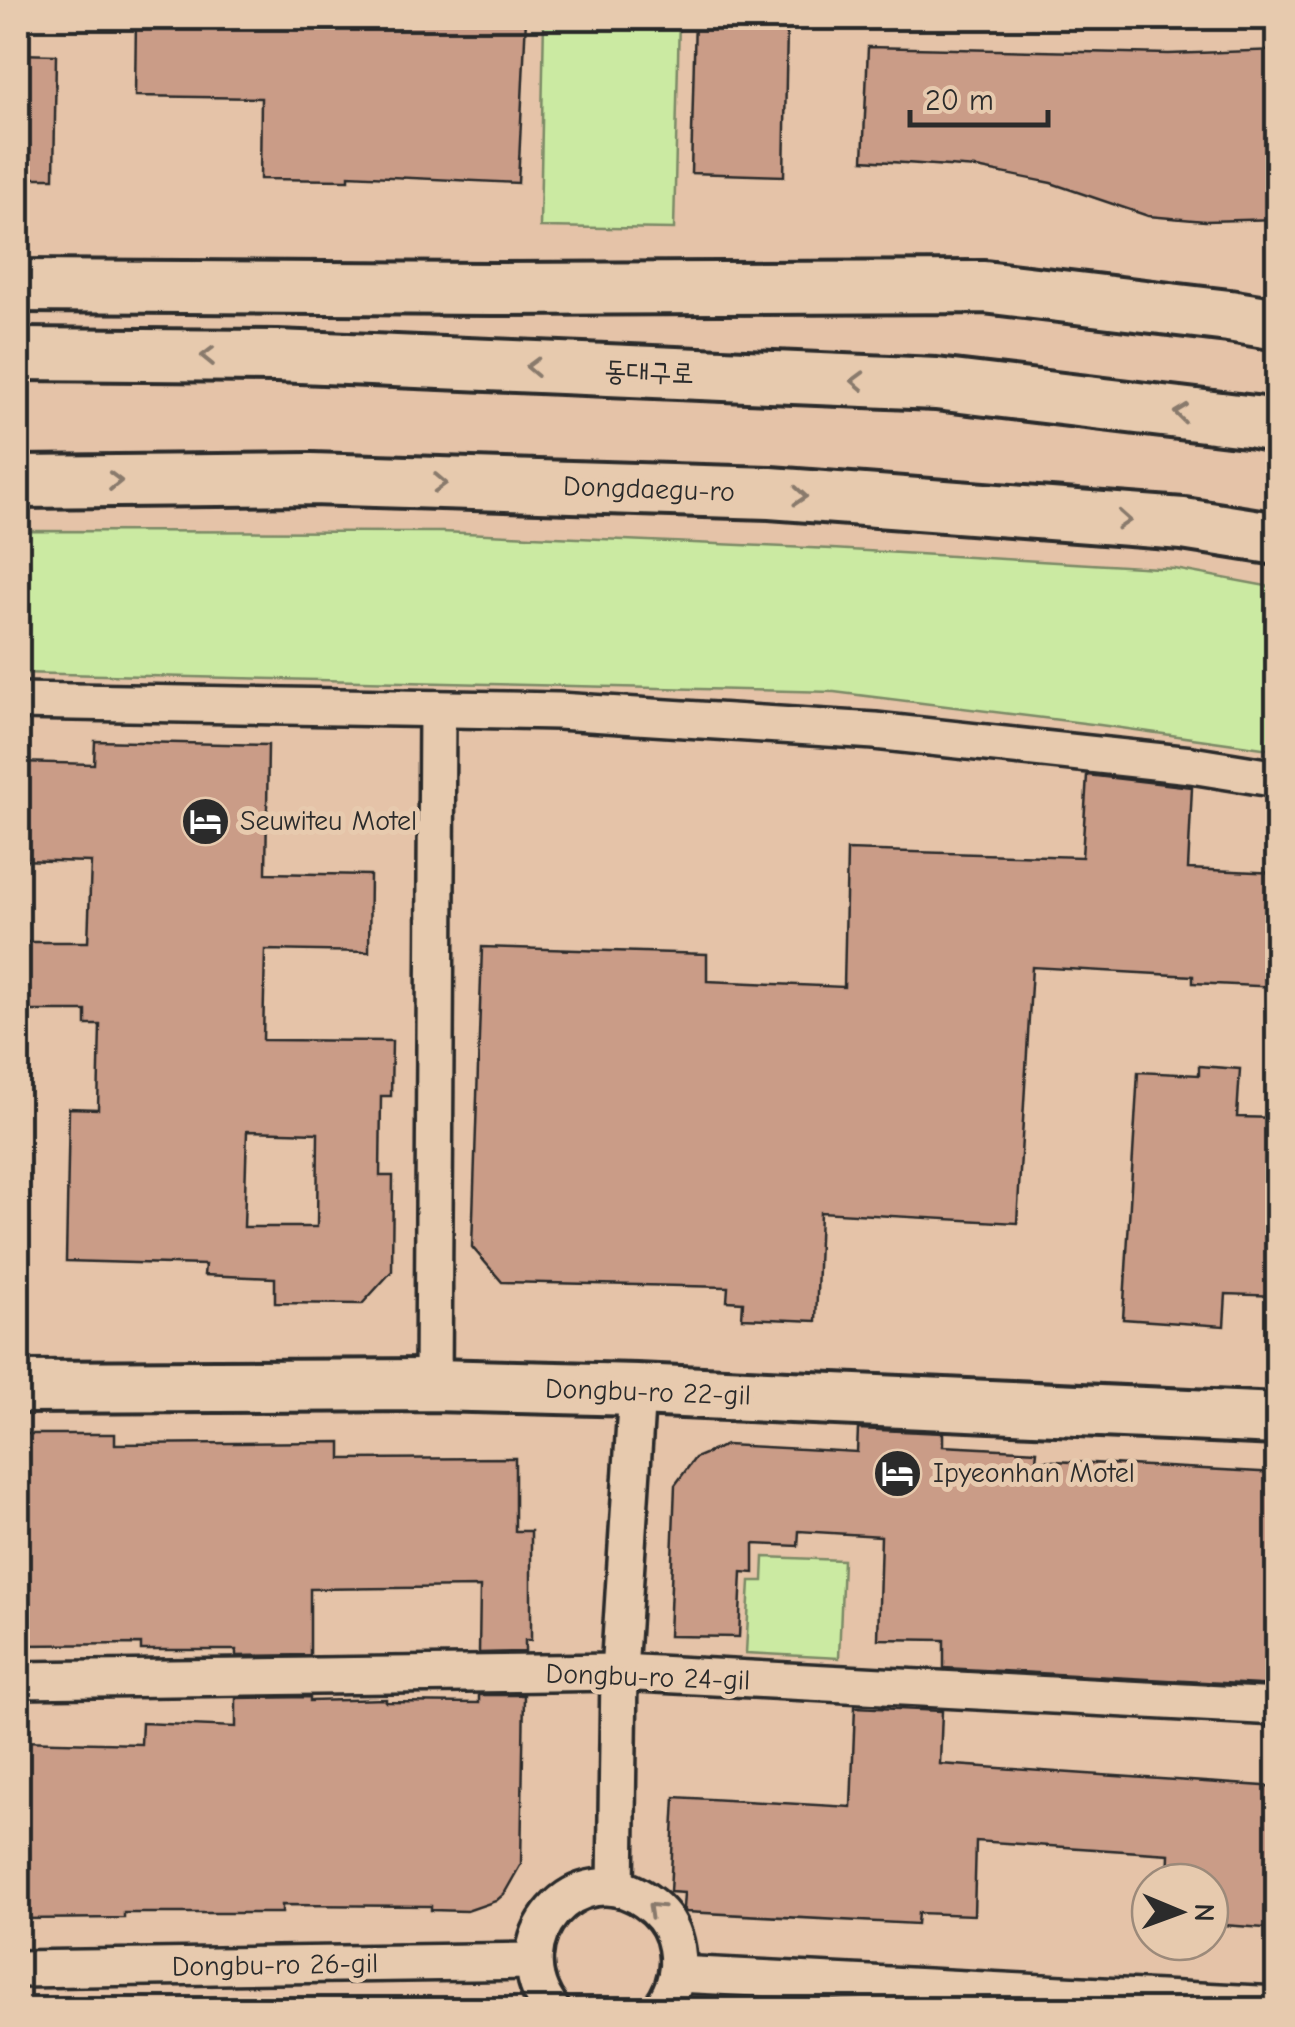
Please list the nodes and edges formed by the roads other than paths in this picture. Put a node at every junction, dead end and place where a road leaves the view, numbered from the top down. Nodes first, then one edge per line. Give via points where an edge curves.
1 (18, 286) edge
2 (1278, 324) edge
3 (18, 354) edge
4 (1270, 421) edge
5 (18, 482) edge
6 (1278, 539) edge
7 (18, 701) edge
8 (437, 709) junction
9 (1278, 780) edge
10 (433, 1385) junction
11 (18, 1387) edge
12 (637, 1390) junction
13 (1278, 1419) edge
14 (619, 1672) junction
15 (18, 1680) edge
16 (1278, 1707) edge
17 (616, 1888) junction
18 (533, 1961) junction
19 (18, 1969) edge
20 (678, 1974) junction
21 (1278, 2006) edge
22 (552, 2010) edge
23 (660, 2010) edge

1 - 2 main road via 984,286
4 -> 3 main road, 동대구로 via 936,384 277,356
5 -> 6 main road, Dongdaegu-ro via 310,478 770,494 1183,524
7 - 8 street
8 - 9 street via 875,731
8 - 10 street
10 - 11 main road, Dongbu-ro 22-gil
10 - 12 main road, Dongbu-ro 22-gil
12 - 13 main road, Dongbu-ro 22-gil
12 - 14 street
14 - 15 street, Dongbu-ro 24-gil
14 - 16 street, Dongbu-ro 24-gil
14 - 17 street
17 - 18 street via 594,1888 556,1908 542,1925
20 -> 17 street via 678,1950 657,1909
18 - 19 street, Dongbu-ro 26-gil
18 - 22 street via 538,1989
20 - 21 street
20 - 23 street

